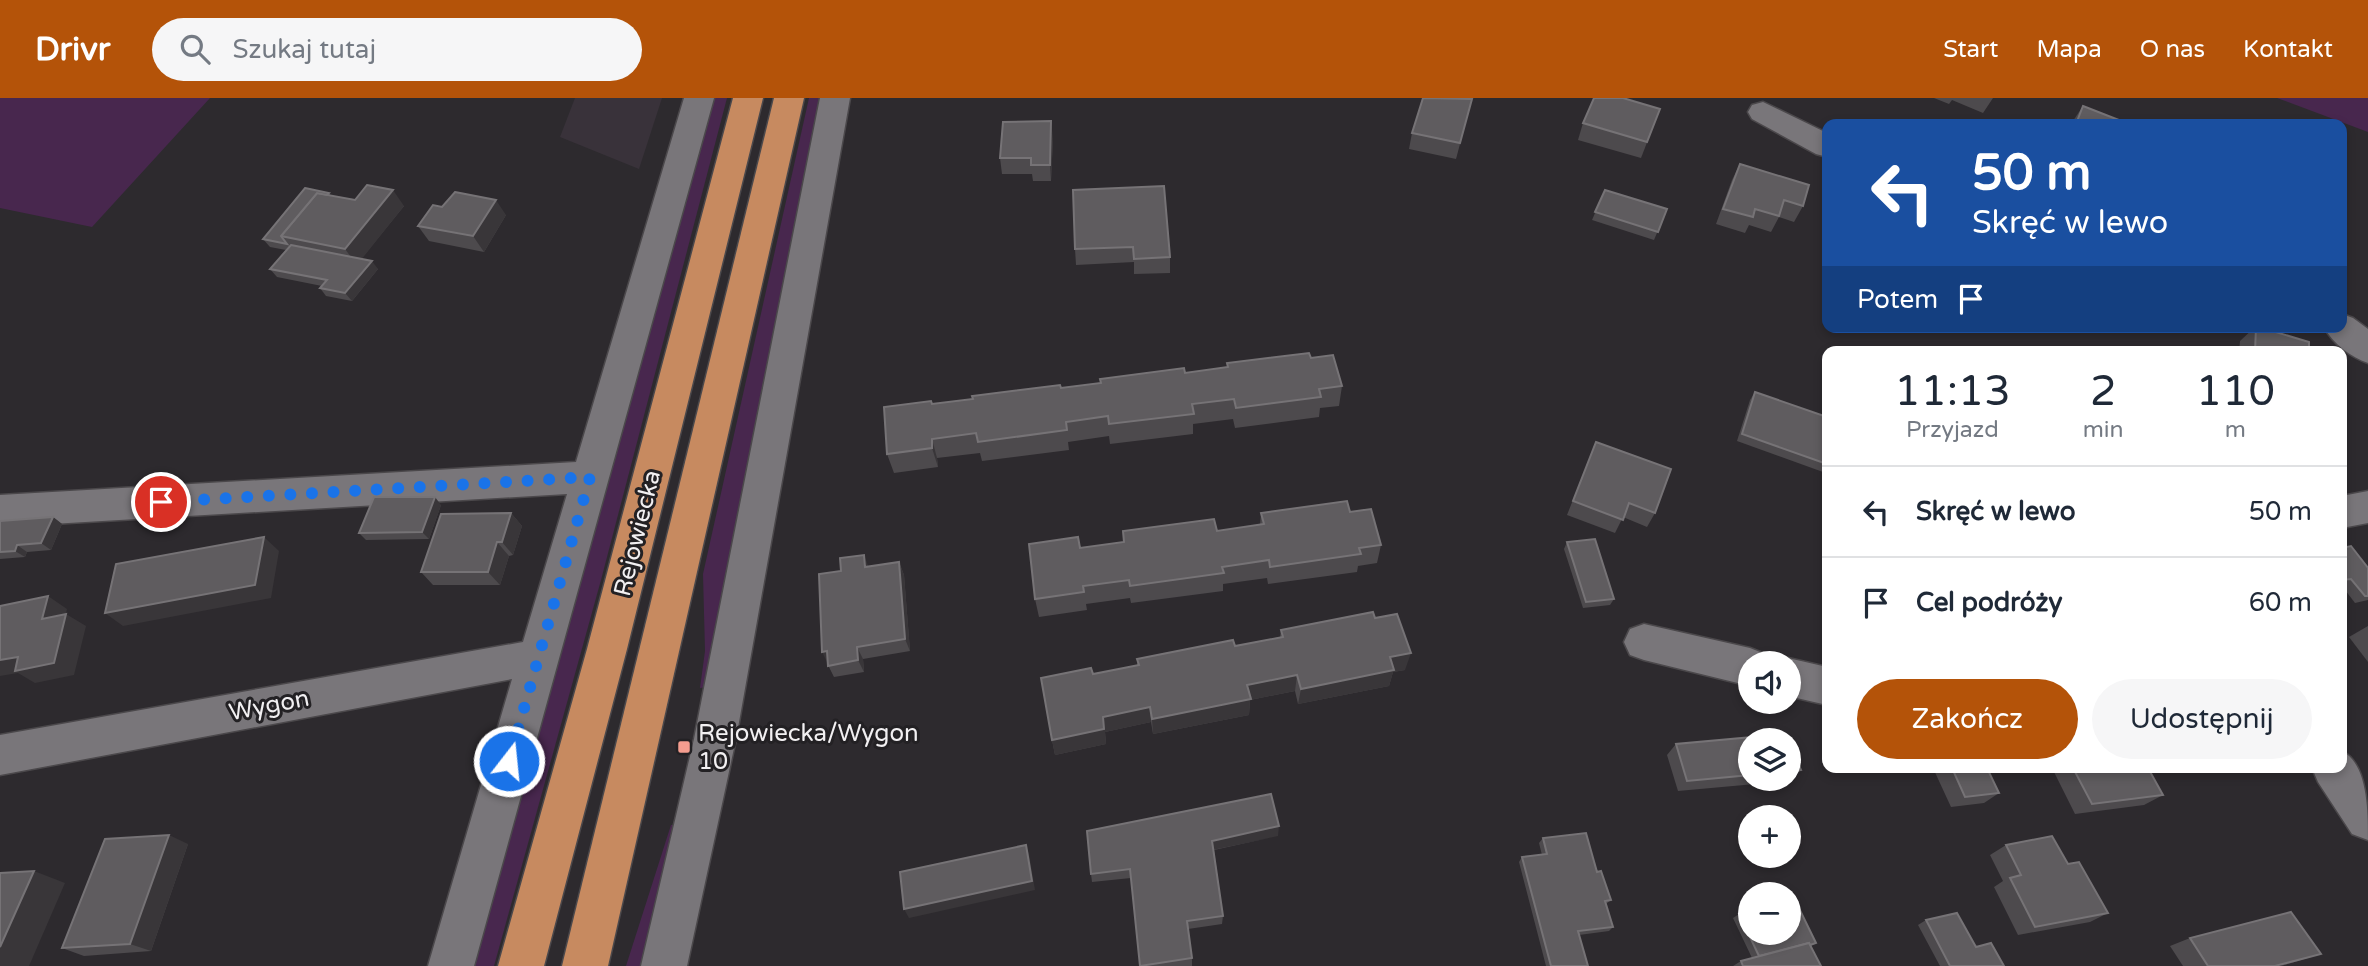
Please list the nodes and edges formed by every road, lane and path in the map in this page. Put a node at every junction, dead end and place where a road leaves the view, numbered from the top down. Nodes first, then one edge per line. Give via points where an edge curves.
1 (699, 98) edge
2 (748, 98) edge
3 (789, 98) edge
4 (835, 98) edge
5 (1763, 112) dead end
6 (1822, 143) edge
7 (2347, 332) edge
8 (2368, 349) edge
9 (590, 477) junction
10 (2368, 507) edge
11 (0, 511) edge
12 (2347, 511) edge
13 (1644, 642) dead end
14 (539, 659) junction
15 (1738, 664) edge
16 (1801, 680) edge
17 (1822, 685) edge
18 (0, 755) edge
19 (2336, 773) edge
20 (2368, 819) edge
21 (450, 966) edge
22 (521, 966) edge
23 (585, 966) edge
24 (664, 966) edge

1 - 9 street
2 - 22 highway, Rejowiecka
3 - 23 highway, Rejowiecka
4 - 24 street via 715,739
5 - 6 street
7 - 8 street
9 - 11 street
9 - 14 street
10 - 12 street
13 - 15 street
14 - 18 street, Wygon via 507,661
14 - 21 street
16 - 17 street
19 - 20 street

